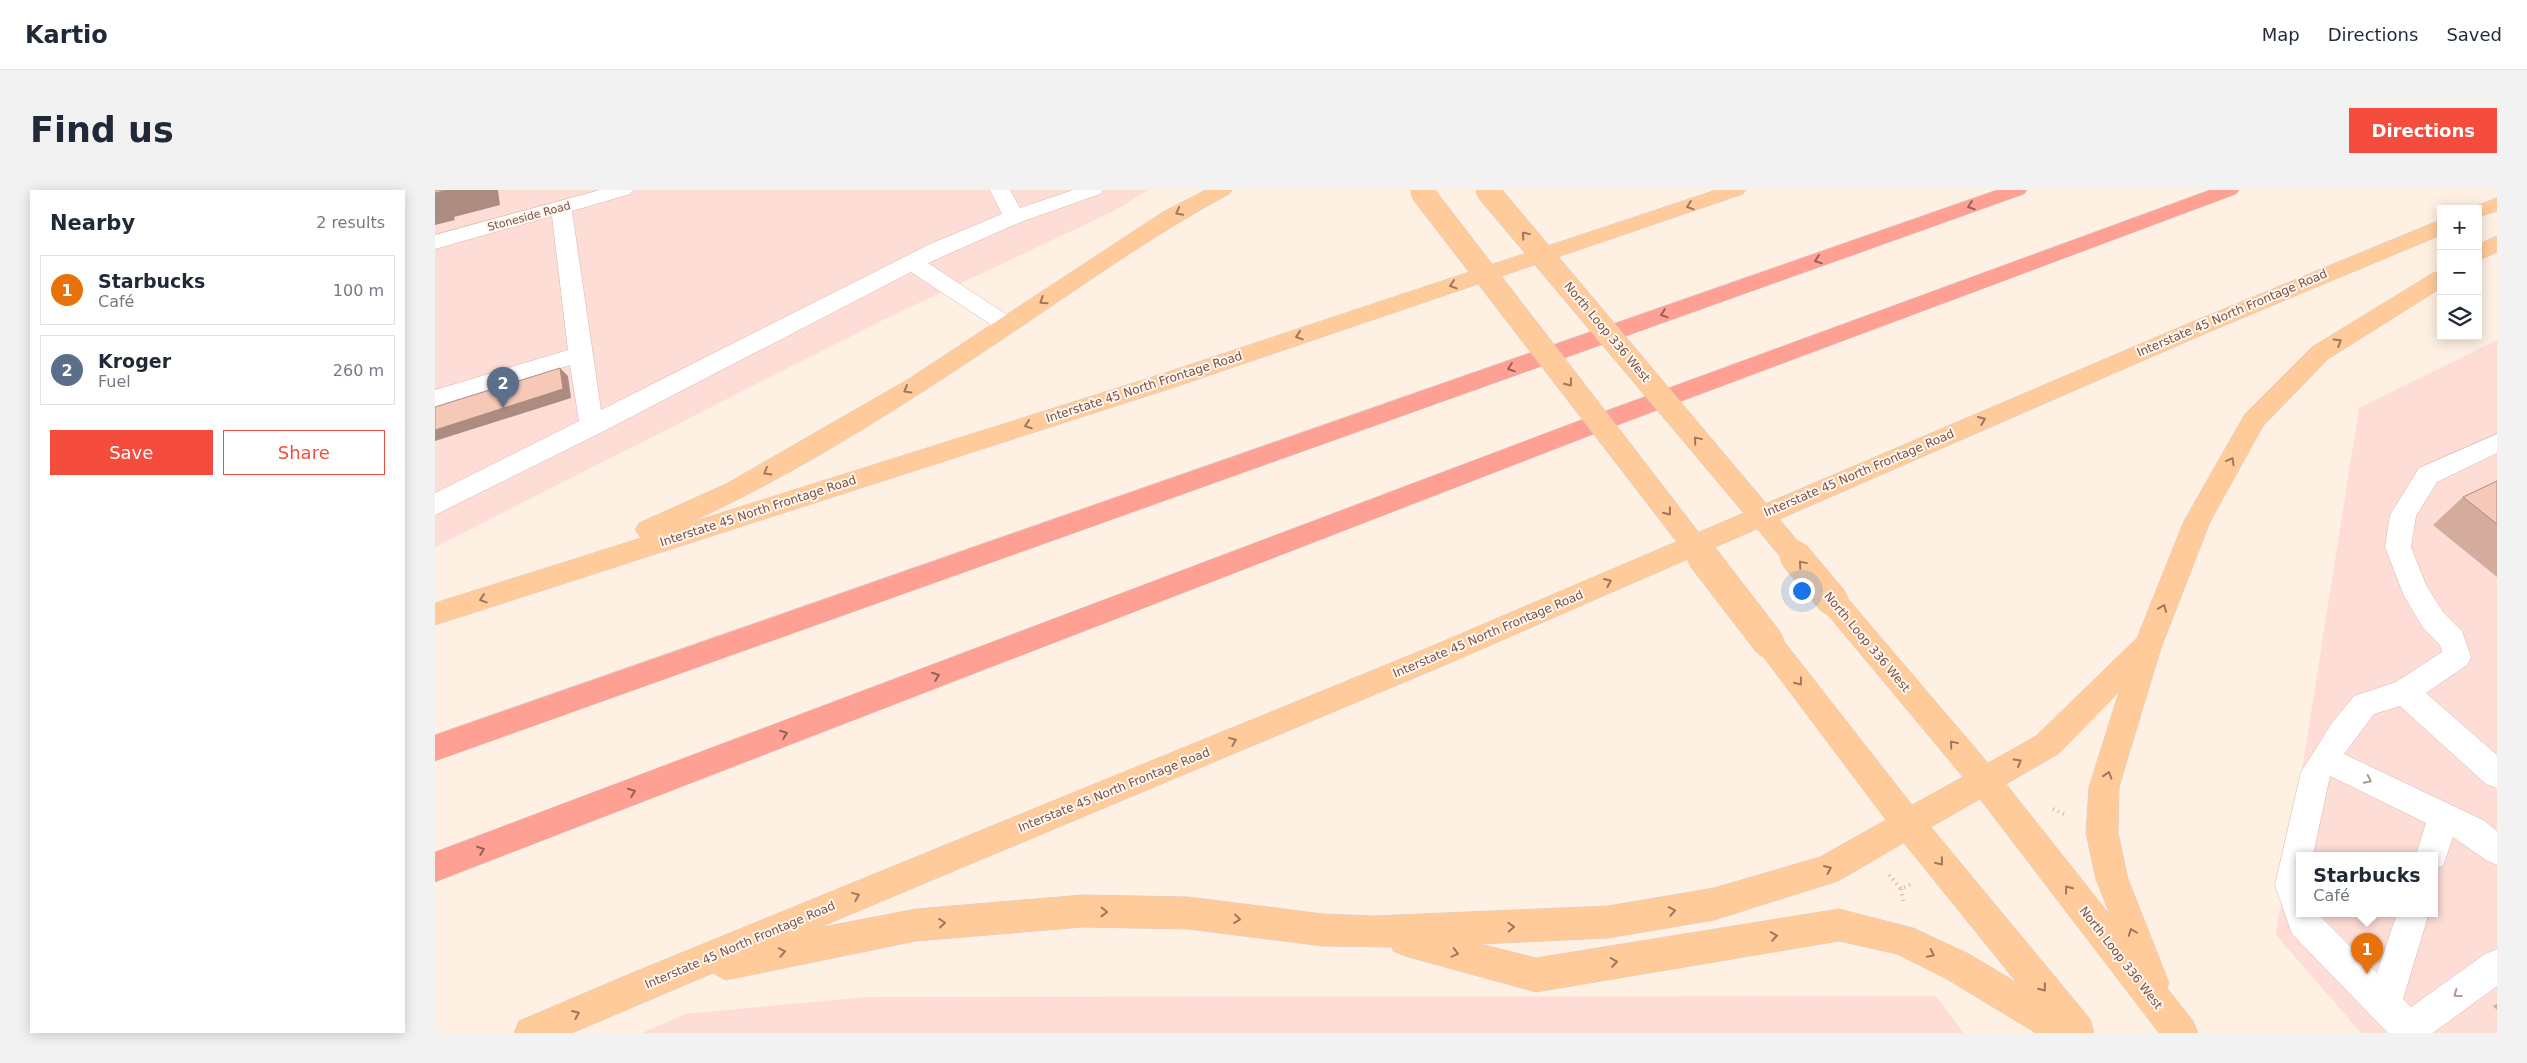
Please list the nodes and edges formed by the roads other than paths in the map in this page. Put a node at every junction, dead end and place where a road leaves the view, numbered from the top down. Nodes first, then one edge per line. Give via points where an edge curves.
1 (623, 190) edge
2 (1000, 190) edge
3 (1093, 190) edge
4 (1222, 190) edge
5 (1487, 190) edge
6 (1736, 190) edge
7 (2017, 190) edge
8 (2229, 190) edge
9 (1421, 191) edge
10 (2497, 204) edge
11 (561, 207) junction
12 (2482, 210) edge
13 (1014, 217) junction
14 (2437, 229) edge
15 (435, 242) edge
16 (2497, 243) edge
17 (2482, 252) edge
18 (912, 262) junction
19 (2437, 280) edge
20 (1007, 325) junction
21 (580, 354) junction
22 (435, 399) edge
23 (593, 426) junction
24 (2497, 443) edge
25 (435, 505) edge
26 (529, 584) junction
27 (435, 614) edge
28 (2148, 645) junction
29 (2405, 692) junction
30 (435, 748) edge
31 (2325, 759) junction
32 (2497, 774) edge
33 (1985, 781) junction
34 (2444, 817) junction
35 (1909, 825) junction
36 (2497, 850) edge
37 (2298, 852) edge
38 (2432, 852) edge
39 (2296, 862) edge
40 (435, 867) edge
41 (2296, 899) edge
42 (2302, 917) edge
43 (2412, 917) edge
44 (1374, 932) junction
45 (2497, 966) edge
46 (666, 975) junction
47 (2384, 1005) junction
48 (2171, 1022) edge
49 (2411, 1031) edge
50 (531, 1033) edge
51 (2069, 1033) edge
52 (2080, 1033) edge

1 - 11 street, Stoneside Road
2 - 13 street
3 - 13 street
4 -> 20 main road via 1170,217
33 -> 5 main road, North Loop 336 West, bridge
6 -> 26 main road, Interstate 45 North Frontage Road via 1170,380
7 -> 30 highway
40 -> 8 highway via 1580,430
9 -> 35 main road, bridge
10 - 12 main road
11 - 15 street, Stoneside Road
11 - 21 street
13 - 18 street
46 -> 14 main road, Interstate 45 North Frontage Road via 1436,657 2226,314
16 - 17 main road
18 - 20 street
18 - 23 street
28 -> 19 main road via 2197,521 2254,420 2320,353
20 -> 26 main road via 915,386 735,491
21 - 22 street
21 - 23 street
23 - 25 street
24 - 29 street via 2428,475 2403,515 2398,548 2414,588 2433,620 2452,639 2457,657
26 -> 27 main road, Interstate 45 North Frontage Road
33 -> 28 main road via 2047,745
48 -> 28 main road via 2112,879 2102,834 2104,787
29 - 31 street via 2364,704
29 - 32 street
31 -> 34 street
31 - 37 street via 2316,772
33 - 35 main road
48 -> 33 main road, North Loop 336 West
34 - 36 street via 2472,830
34 - 38 street
44 -> 35 main road via 1608,922 1714,904 1827,870
35 -> 52 main road
39 - 41 street via 2291,885
42 - 47 street via 2304,923
43 - 47 street
46 -> 44 main road via 916,925 1083,911 1188,913 1323,930
44 -> 51 main road via 1536,975 1839,925 1901,939 1957,966
45 -> 49 street
50 -> 46 main road, Interstate 45 North Frontage Road
47 - 49 street

